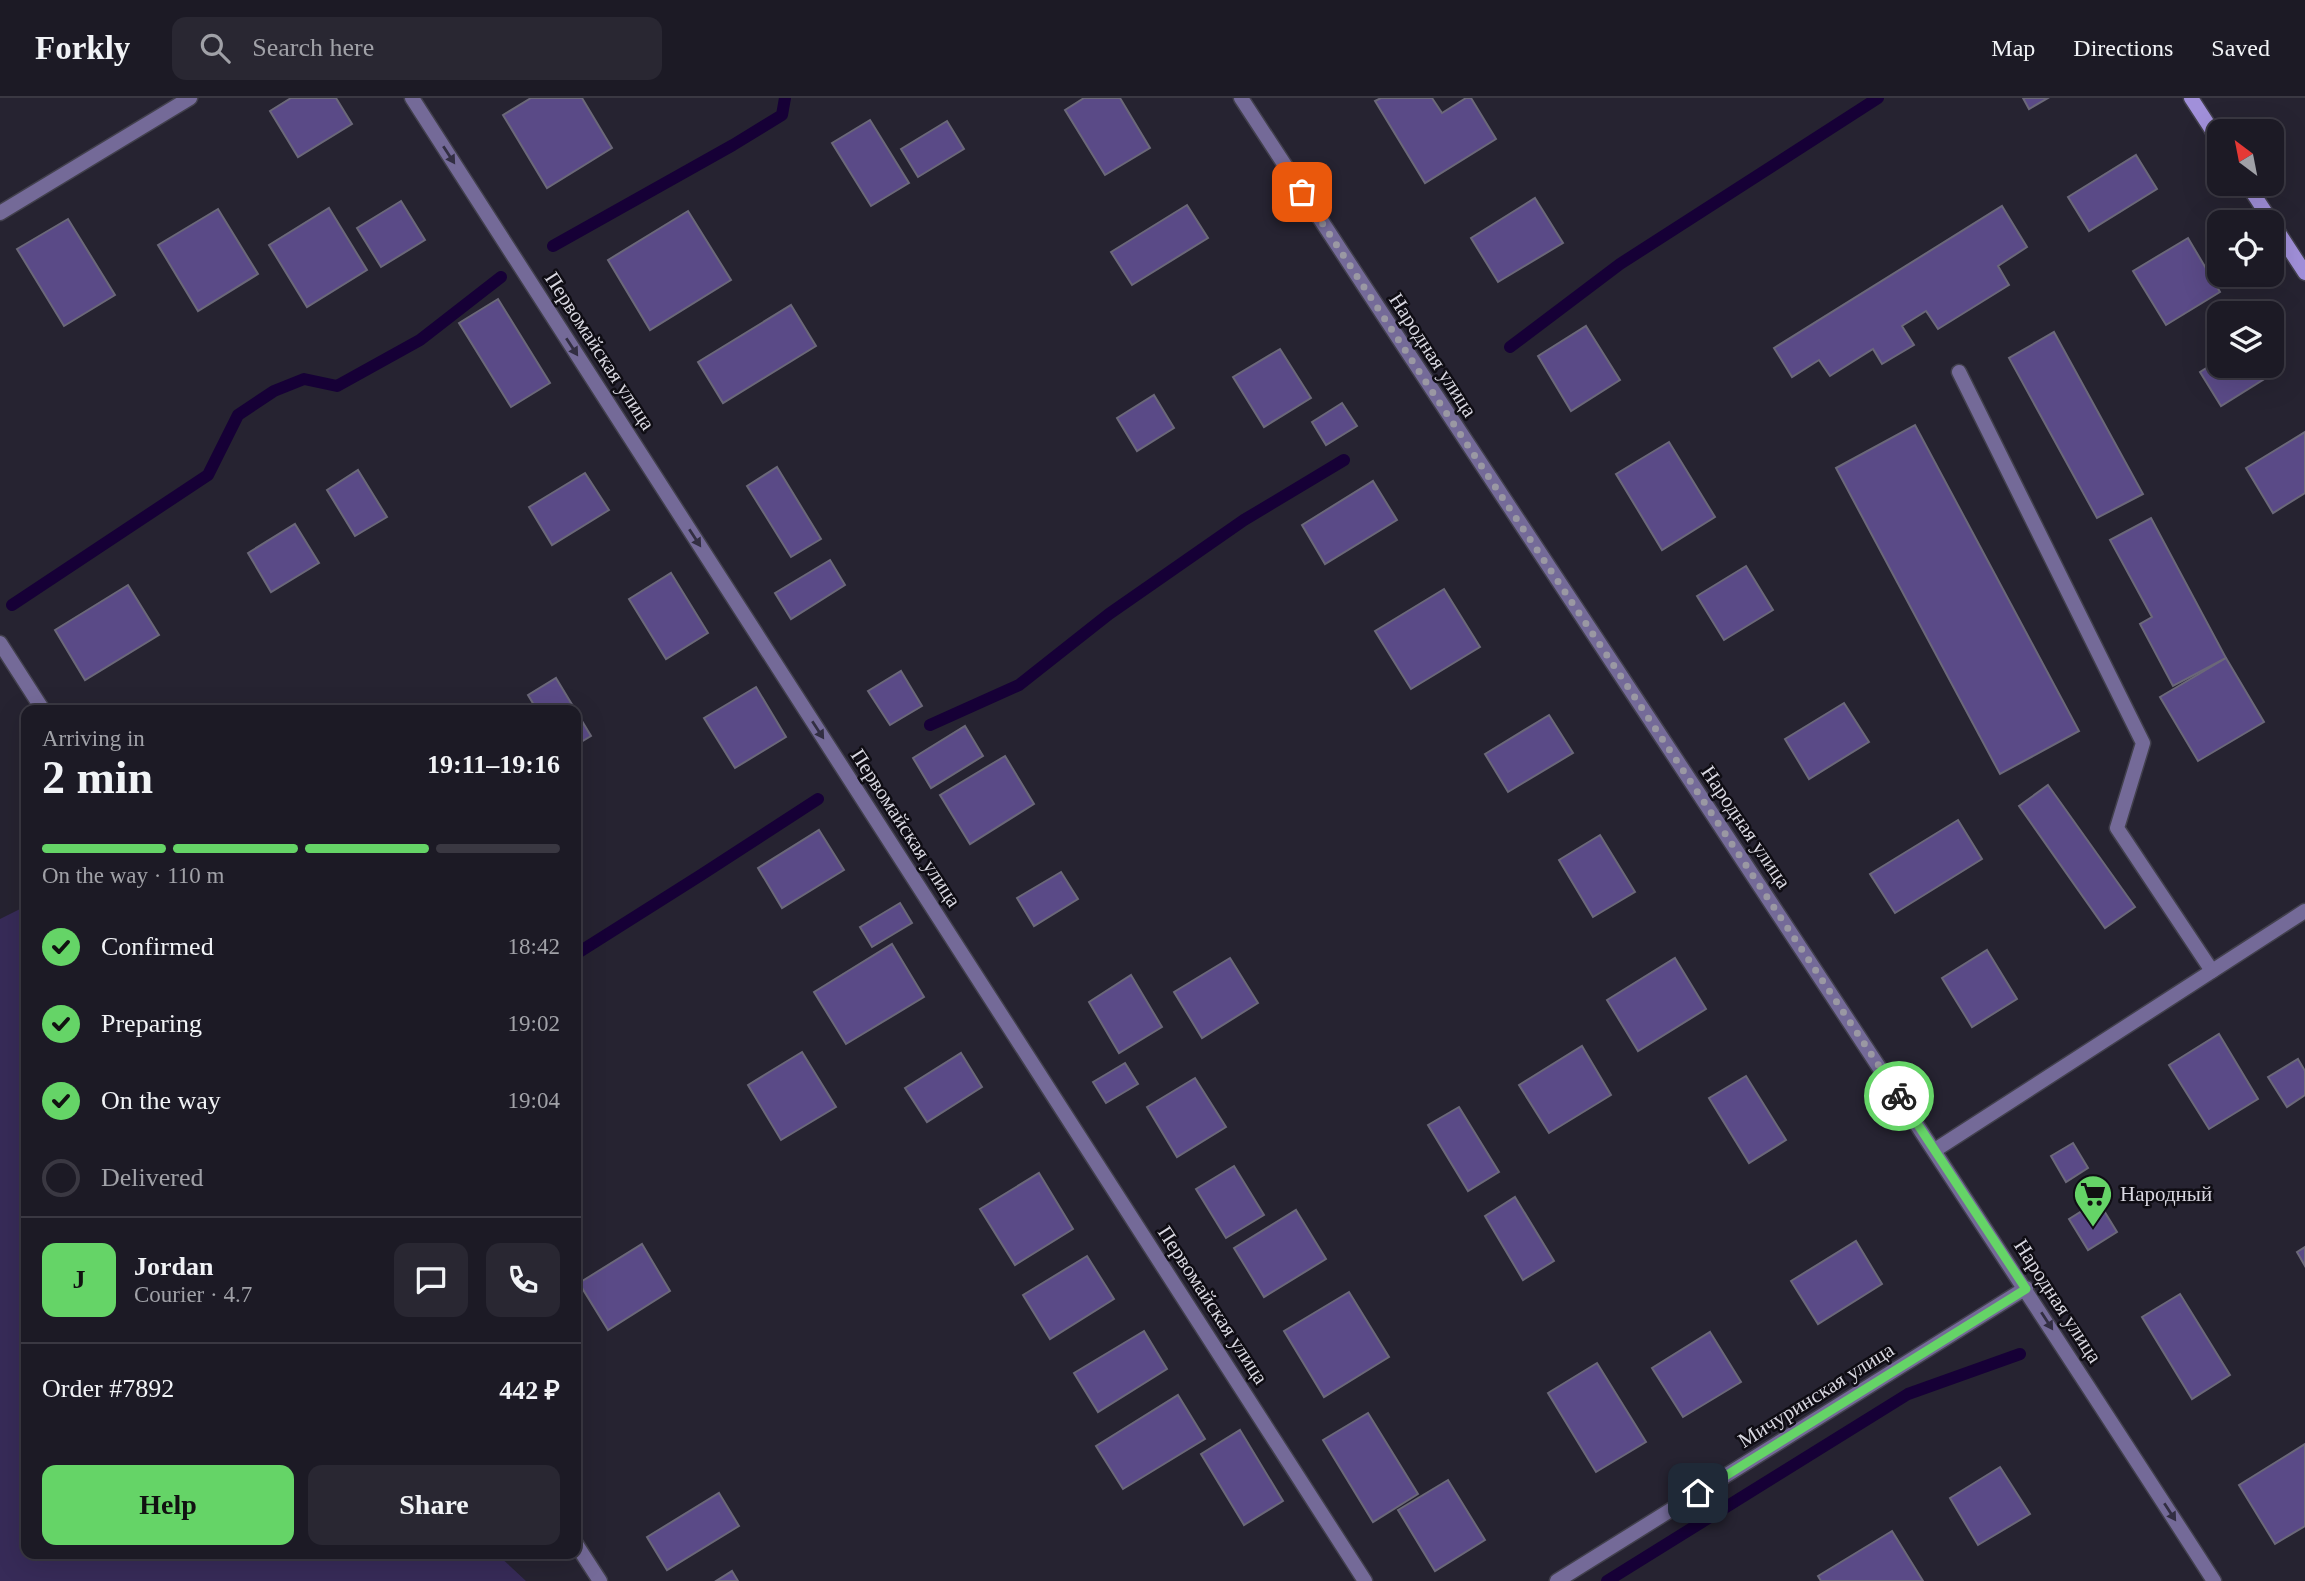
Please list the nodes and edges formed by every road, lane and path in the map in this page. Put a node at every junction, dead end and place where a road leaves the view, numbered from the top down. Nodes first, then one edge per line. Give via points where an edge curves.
1 (190, 98) edge
2 (412, 98) edge
3 (1241, 98) edge
4 (2191, 98) edge
5 (2207, 123) edge
6 (2255, 196) edge
7 (0, 213) edge
8 (2305, 273) edge
9 (1959, 372) dead end
10 (0, 643) edge
11 (40, 705) edge
12 (2305, 911) edge
13 (2212, 971) junction
14 (1935, 1150) junction
15 (2026, 1289) junction
16 (581, 1552) edge
17 (600, 1581) edge
18 (1365, 1581) edge
19 (1558, 1581) edge
20 (2214, 1581) edge

1 - 7 street
2 -> 18 street, Первомайская улица
3 - 14 street, Народная улица
4 - 5 street
6 - 8 street
9 - 13 street via 2143,743 2118,828
10 - 11 street
12 - 13 street
13 - 14 street
14 - 15 street, Народная улица
15 - 19 street, Мичуринская улица
15 -> 20 street, Народная улица
16 - 17 street

